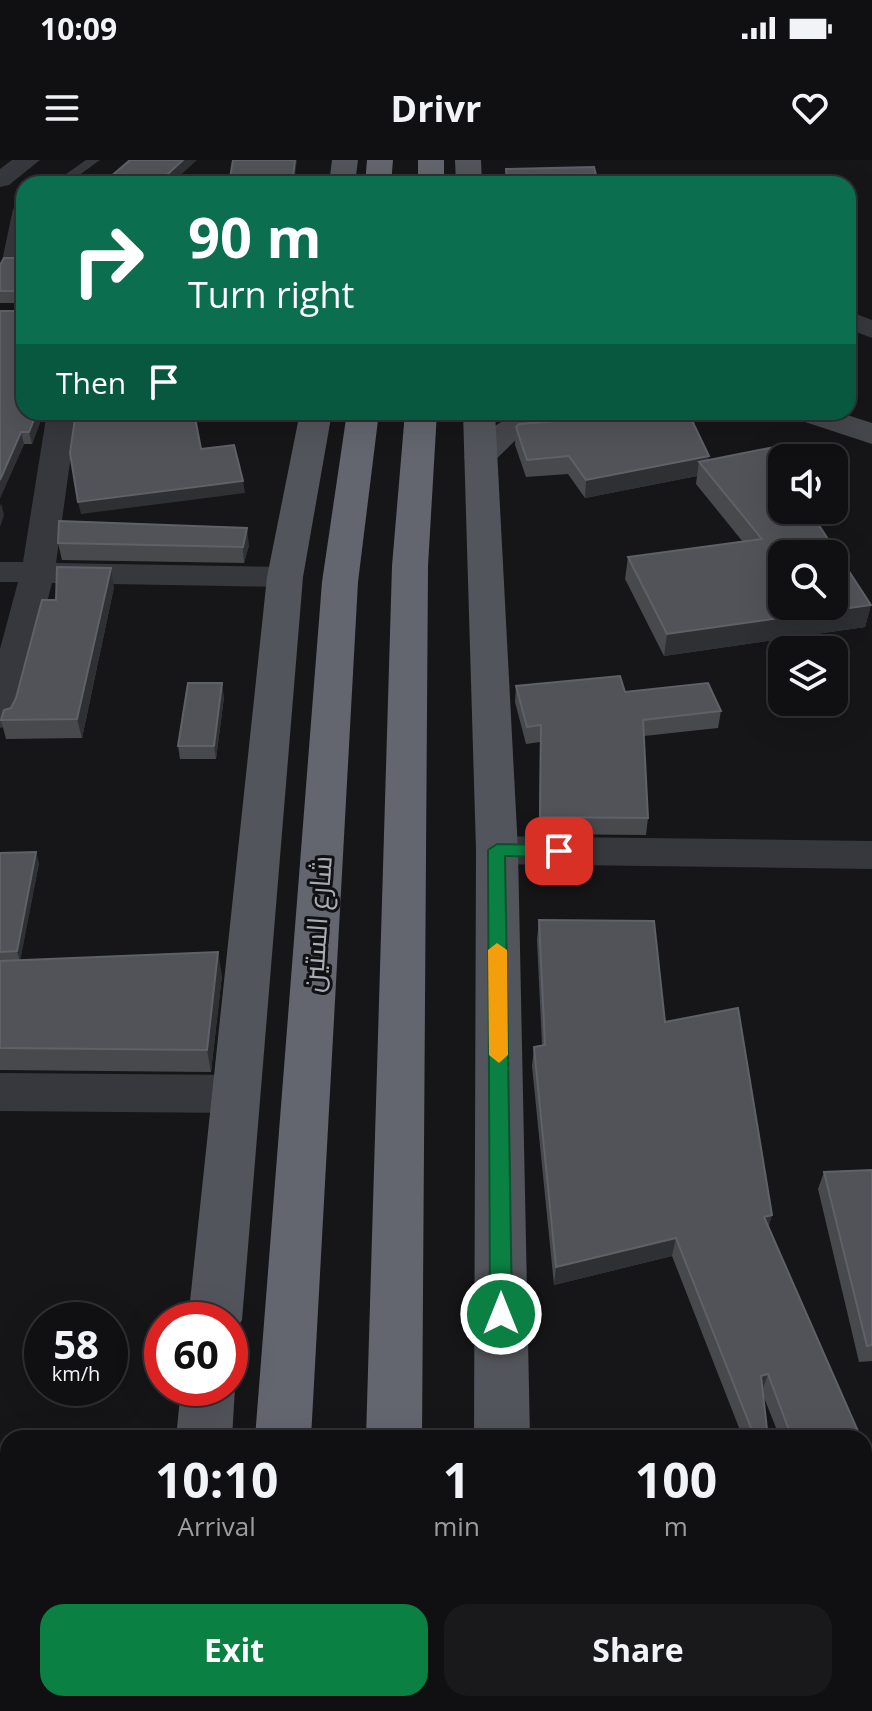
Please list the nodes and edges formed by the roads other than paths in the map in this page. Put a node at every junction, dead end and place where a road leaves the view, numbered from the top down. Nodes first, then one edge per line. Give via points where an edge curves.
1 (28, 160) edge
2 (94, 160) edge
3 (70, 176) edge
4 (0, 180) edge
5 (16, 224) edge
6 (16, 263) edge
7 (61, 420) edge
8 (314, 420) edge
9 (362, 420) edge
10 (420, 420) edge
11 (479, 420) edge
12 (522, 420) edge
13 (831, 420) edge
14 (872, 434) edge
15 (480, 457) junction
16 (38, 571) junction
17 (0, 572) edge
18 (285, 577) junction
19 (0, 716) edge
20 (497, 850) junction
21 (872, 855) edge
22 (0, 1092) edge
23 (236, 1094) junction
24 (217, 1302) edge
25 (207, 1406) edge
26 (205, 1430) edge
27 (284, 1430) edge
28 (394, 1430) edge
29 (502, 1430) edge

1 - 4 street
2 - 3 lane
5 - 6 lane via 6,263
7 - 16 street
8 - 18 main road
9 - 27 highway, شارع الستين via 340,582
10 - 28 highway via 410,566
11 - 15 main road
12 - 15 street via 501,433
13 - 14 street
15 - 20 main road
16 - 17 street
16 - 18 street
16 - 19 street
18 - 23 main road
20 - 21 street
20 - 29 main road
22 - 23 street
23 - 24 main road
25 - 26 main road

